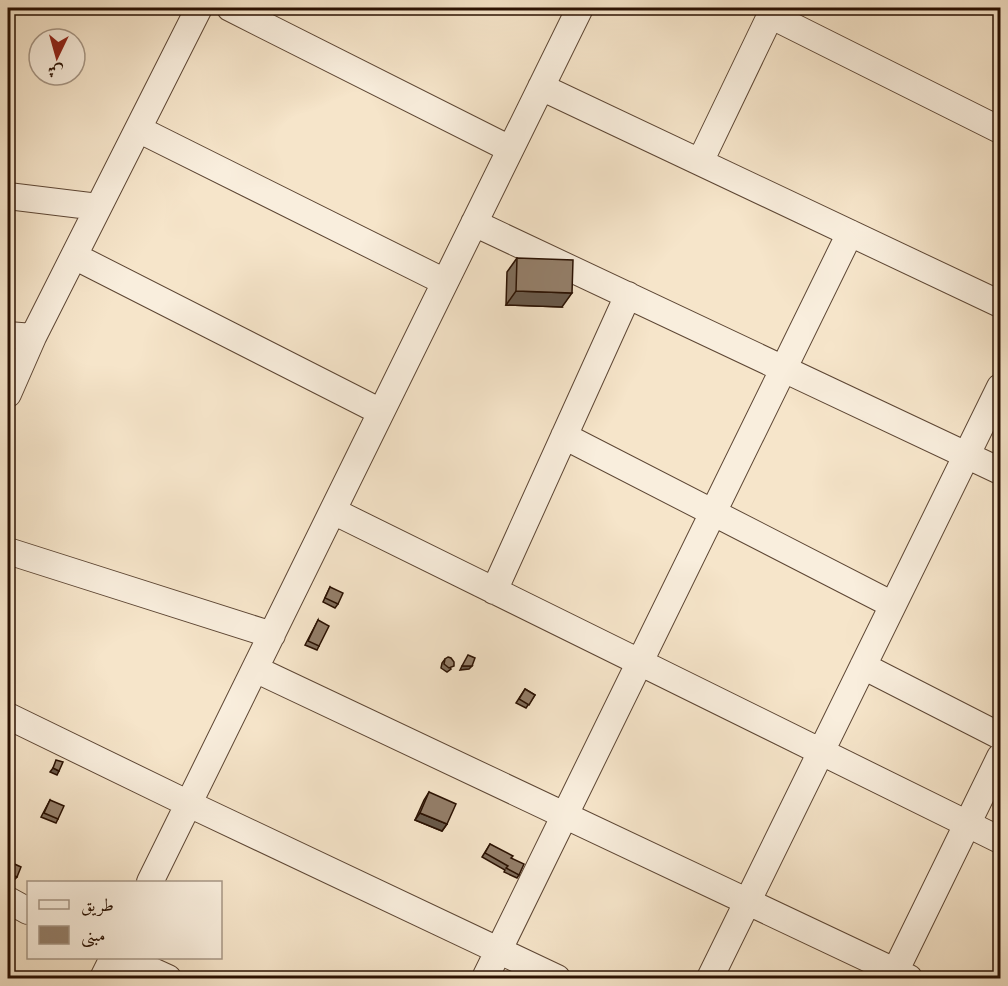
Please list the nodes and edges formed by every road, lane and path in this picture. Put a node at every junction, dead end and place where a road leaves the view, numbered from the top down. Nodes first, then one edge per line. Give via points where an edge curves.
1 (198, 8) edge
2 (230, 8) edge
3 (580, 8) edge
4 (772, 11) edge
5 (541, 87) junction
6 (138, 129) junction
7 (1000, 130) edge
8 (510, 149) junction
9 (700, 162) junction
10 (8, 196) edge
11 (98, 207) junction
12 (474, 223) junction
13 (850, 233) junction
14 (74, 256) junction
15 (445, 282) junction
16 (628, 295) junction
17 (1000, 304) edge
18 (8, 334) edge
19 (33, 337) junction
20 (783, 369) junction
21 (1000, 387) edge
22 (8, 394) edge
23 (381, 412) junction
24 (564, 436) junction
25 (967, 456) junction
26 (1000, 471) edge
27 (333, 511) junction
28 (713, 513) junction
29 (8, 551) edge
30 (494, 591) junction
31 (894, 605) junction
32 (272, 635) junction
33 (639, 662) junction
34 (863, 666) junction
35 (255, 669) junction
36 (8, 716) edge
37 (1000, 736) edge
38 (821, 752) junction
39 (1000, 757) edge
40 (189, 804) junction
41 (564, 816) junction
42 (967, 824) junction
43 (1000, 840) edge
44 (150, 881) edge
45 (8, 900) edge
46 (748, 902) junction
47 (27, 910) edge
48 (498, 951) junction
49 (112, 959) edge
50 (128, 959) edge
51 (899, 976) edge
52 (103, 978) edge
53 (168, 978) edge
54 (484, 978) edge
55 (557, 978) edge
56 (710, 978) edge

1 - 6 street
2 - 8 street
3 - 5 street
4 - 7 street
4 - 9 street
5 - 8 street
5 - 9 street
6 - 11 street
6 - 15 street
8 - 12 street
9 - 13 street
10 - 11 street
11 - 14 street
12 - 15 street
12 - 16 street
13 - 17 street
13 - 20 street
14 - 19 street
14 - 23 street
15 - 23 street
16 - 20 street
16 - 24 street
18 - 19 street
19 - 22 street
20 - 25 street
20 - 28 street
21 - 25 street
23 - 27 street
24 - 28 street
24 - 30 street
25 - 26 street
25 - 31 street
27 - 30 street
27 - 32 street
28 - 31 street
28 - 33 street
29 - 32 street
30 - 33 street
31 - 34 street
32 - 35 street
33 - 38 street
33 - 41 street
34 - 37 street
34 - 38 street
35 - 40 street
35 - 41 street
36 - 40 street
38 - 42 street
38 - 46 street
39 - 42 street
40 - 44 street
40 - 48 street
41 - 46 street
41 - 48 street
42 - 43 street
42 - 51 street
45 - 47 street
46 - 51 street
46 - 56 street
48 - 54 street
48 - 55 street
49 - 52 street
50 - 53 street

